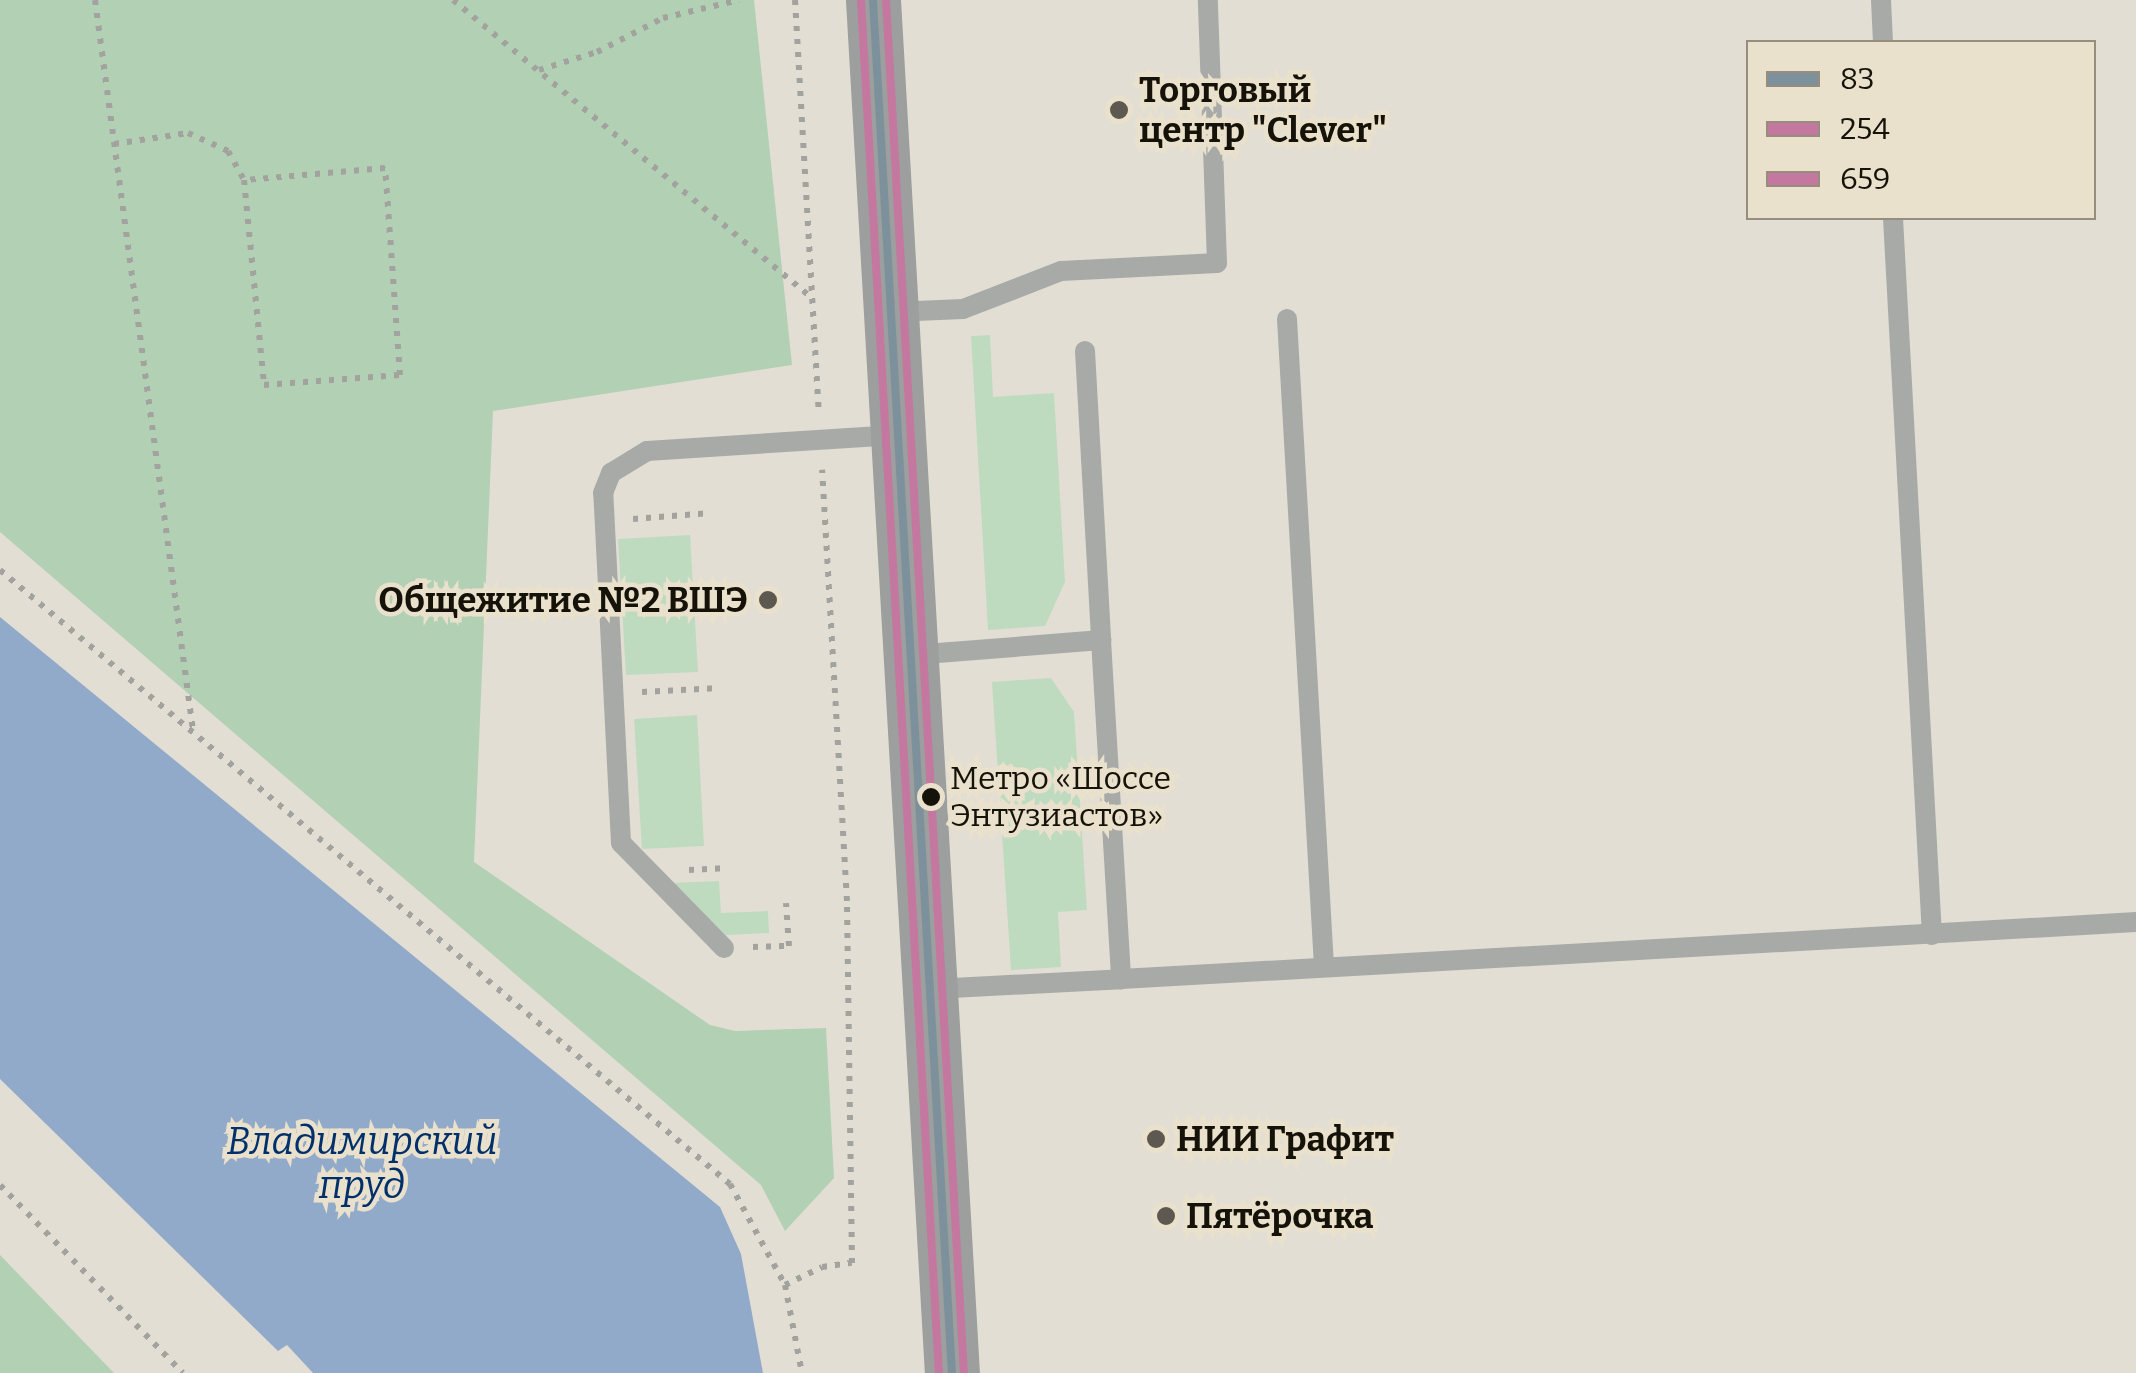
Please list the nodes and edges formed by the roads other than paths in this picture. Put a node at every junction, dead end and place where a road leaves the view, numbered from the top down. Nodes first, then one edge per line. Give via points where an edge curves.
1 (872, 0) edge
2 (1208, 0) edge
3 (1881, 0) edge
4 (1883, 40) edge
5 (1893, 220) edge
6 (890, 312) junction
7 (1287, 318) dead end
8 (1085, 351) dead end
9 (898, 435) junction
10 (1102, 640) junction
11 (910, 655) junction
12 (2136, 922) edge
13 (1932, 934) junction
14 (724, 948) road end
15 (1324, 966) junction
16 (1121, 980) junction
17 (929, 989) junction
18 (952, 1373) edge

1 - 6 street
2 - 6 lane via 1217,263 1062,272 963,308
3 - 4 lane
5 - 13 lane
6 - 9 street
7 - 15 lane
8 - 10 lane
9 - 11 street
9 - 14 lane via 648,451 611,474 601,521 621,842
10 - 11 lane
10 - 16 lane
11 - 17 street
12 - 13 lane
13 - 15 lane
15 - 16 lane
16 - 17 lane
17 - 18 street

